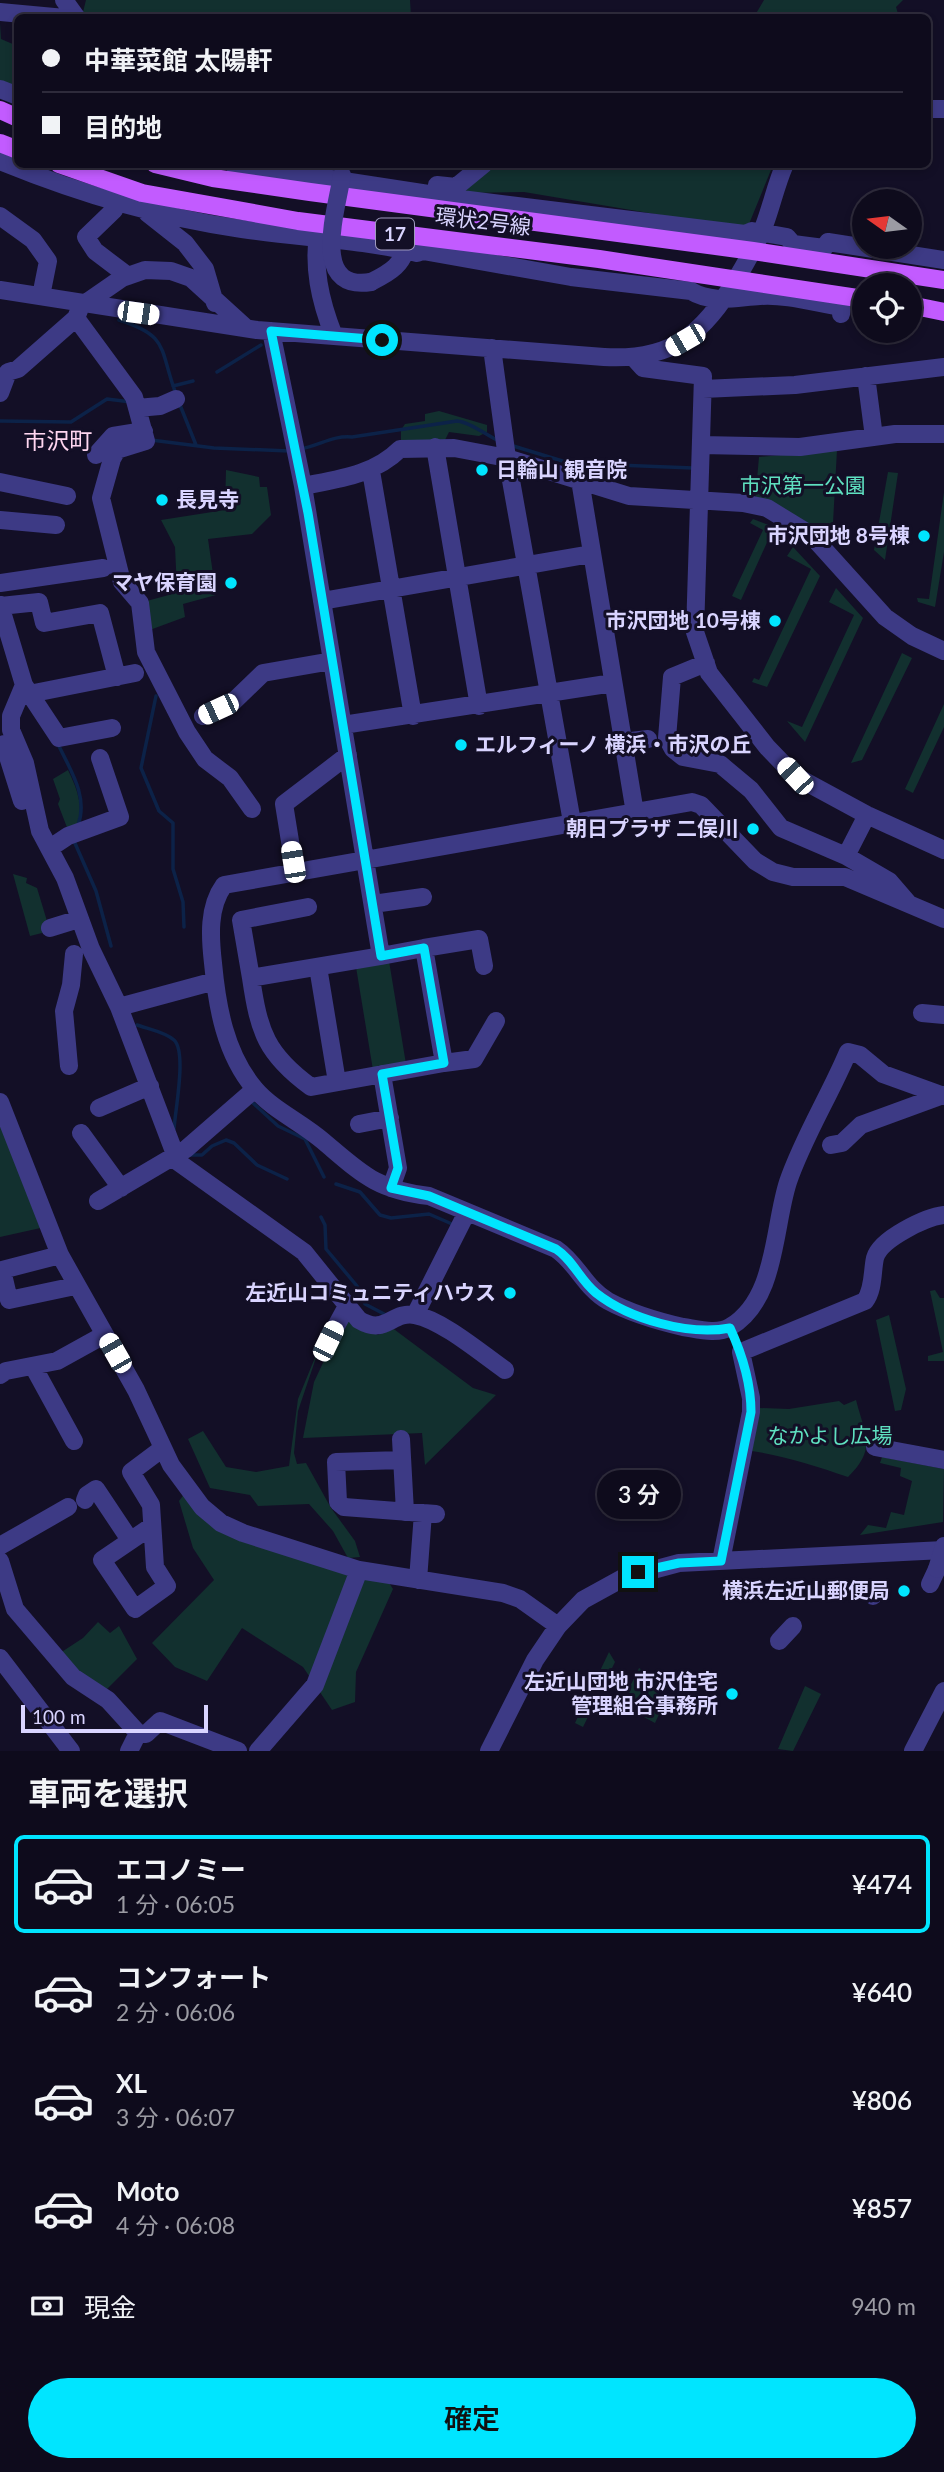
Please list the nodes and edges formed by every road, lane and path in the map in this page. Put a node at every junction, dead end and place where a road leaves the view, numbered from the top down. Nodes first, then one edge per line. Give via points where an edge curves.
1 (0, 12) edge
2 (22, 14) edge
3 (18, 168) edge
4 (70, 168) edge
5 (177, 168) edge
6 (259, 168) edge
7 (321, 168) edge
8 (479, 168) edge
9 (784, 168) edge
10 (342, 173) junction
11 (114, 210) dead end
12 (145, 210) junction
13 (0, 216) edge
14 (318, 231) junction
15 (761, 232) junction
16 (408, 243) junction
17 (753, 251) junction
18 (944, 260) edge
19 (128, 276) junction
20 (735, 280) junction
21 (944, 280) edge
22 (0, 290) edge
23 (41, 296) junction
24 (852, 297) edge
25 (725, 299) junction
26 (215, 303) junction
27 (922, 307) edge
28 (80, 309) junction
29 (944, 312) edge
30 (841, 314) dead end
31 (246, 328) junction
32 (271, 331) junction
33 (334, 336) junction
34 (492, 348) junction
35 (634, 358) junction
36 (944, 368) edge
37 (4, 369) edge
38 (866, 376) junction
39 (703, 382) junction
40 (0, 394) edge
41 (176, 399) dead end
42 (137, 408) junction
43 (144, 431) junction
44 (944, 434) edge
45 (874, 437) junction
46 (701, 445) junction
47 (435, 447) junction
48 (96, 456) dead end
49 (508, 458) junction
50 (371, 471) junction
51 (580, 480) junction
52 (0, 482) edge
53 (303, 486) junction
54 (67, 496) dead end
55 (699, 500) junction
56 (0, 520) edge
57 (56, 525) dead end
58 (591, 554) junction
59 (526, 566) junction
60 (112, 567) junction
61 (457, 578) junction
62 (0, 583) edge
63 (391, 588) junction
64 (322, 601) junction
65 (0, 606) edge
66 (944, 651) edge
67 (332, 661) junction
68 (706, 663) junction
69 (135, 673) dead end
70 (117, 677) junction
71 (613, 683) junction
72 (26, 690) junction
73 (550, 694) junction
74 (478, 706) junction
75 (203, 716) dead end
76 (414, 716) junction
77 (343, 725) junction
78 (112, 728) dead end
79 (0, 735) edge
80 (622, 741) junction
81 (660, 742) junction
82 (348, 755) junction
83 (101, 758) dead end
84 (252, 809) dead end
85 (635, 813) junction
86 (867, 815) junction
87 (572, 822) junction
88 (50, 848) junction
89 (944, 850) edge
90 (846, 856) junction
91 (365, 860) junction
92 (295, 872) junction
93 (67, 884) junction
94 (423, 897) dead end
95 (373, 904) junction
96 (909, 904) junction
97 (308, 907) dead end
98 (79, 919) junction
99 (944, 919) edge
100 (50, 928) dead end
101 (424, 948) junction
102 (76, 953) junction
103 (381, 956) junction
104 (484, 966) dead end
105 (318, 967) junction
106 (251, 978) junction
107 (215, 981) junction
108 (119, 1007) junction
109 (922, 1013) dead end
110 (944, 1015) edge
111 (496, 1021) dead end
112 (444, 1063) junction
113 (69, 1066) dead end
114 (382, 1074) junction
115 (337, 1082) junction
116 (150, 1086) junction
117 (255, 1089) junction
118 (943, 1096) edge
119 (0, 1102) edge
120 (99, 1108) dead end
121 (390, 1118) junction
122 (359, 1124) dead end
123 (81, 1133) dead end
124 (831, 1145) dead end
125 (175, 1155) junction
126 (121, 1188) junction
127 (391, 1188) junction
128 (98, 1201) dead end
129 (466, 1214) junction
130 (944, 1215) edge
131 (60, 1255) junction
132 (75, 1286) junction
133 (347, 1306) junction
134 (415, 1315) junction
135 (730, 1328) junction
136 (104, 1335) junction
137 (328, 1341) dead end
138 (741, 1352) junction
139 (33, 1366) junction
140 (505, 1370) dead end
141 (0, 1376) edge
142 (401, 1439) dead end
143 (74, 1441) dead end
144 (875, 1447) dead end
145 (163, 1448) junction
146 (402, 1460) junction
147 (944, 1460) edge
148 (85, 1500) dead end
149 (68, 1507) dead end
150 (421, 1513) junction
151 (152, 1525) junction
152 (130, 1540) junction
153 (0, 1546) edge
154 (944, 1548) edge
155 (0, 1560) edge
156 (721, 1561) junction
157 (359, 1570) junction
158 (934, 1575) dead end
159 (418, 1580) junction
160 (8, 1613) edge
161 (558, 1626) junction
162 (793, 1626) dead end
163 (779, 1642) dead end
164 (0, 1658) edge
165 (944, 1691) edge
166 (939, 1713) edge
167 (138, 1733) junction
168 (71, 1751) edge
169 (129, 1751) edge
170 (238, 1751) edge
171 (258, 1751) edge
172 (489, 1751) edge
173 (913, 1751) edge

1 - 2 street
3 - 12 street
4 - 14 main road, 環状2号線 / 17 via 142,193
5 - 17 main road, 環状2号線 / 17 via 310,192
6 - 15 street via 461,199 745,234
7 - 10 street
8 - 10 street via 456,187
9 - 15 street
10 - 16 street, bridge via 331,250 340,277 349,282 371,282 393,272 404,259
11 - 19 street via 86,237 95,251
12 - 14 street via 240,229
12 - 26 street via 184,243 205,269
13 - 23 street via 33,240 48,261
14 - 16 main road, 環状2号線 / 17
14 - 33 street via 315,270
15 - 17 street
15 - 18 street via 788,237 793,244 824,248 828,242
16 - 20 main road, 環状2号線 / 17
16 - 25 street
17 - 20 street
17 - 21 main road, 環状2号線 / 17
19 - 26 street via 145,270 171,271 191,278
19 - 28 street
20 - 24 main road, 環状2号線 / 17
20 - 25 street
22 - 23 street
23 - 28 street
25 - 30 street via 765,296 842,307
25 - 35 street via 685,340
26 - 31 street
27 - 29 main road
28 - 31 street
28 - 37 street via 18,369
28 - 42 street
31 - 32 street
32 - 33 street
32 - 53 street
33 - 34 street
34 - 35 street
34 - 49 street
35 - 39 street via 643,368
36 - 38 street
37 - 40 street
38 - 39 street via 795,385
38 - 45 street
39 - 46 street
41 - 42 street
42 - 43 street
43 - 48 street via 113,436
43 - 60 street via 146,441 117,450 104,482 101,498
44 - 45 street
45 - 46 street via 800,447
46 - 55 street
47 - 49 street
47 - 50 street via 400,449
47 - 61 street
49 - 51 street
49 - 59 street
50 - 53 street
50 - 63 street
51 - 55 street via 629,496
51 - 58 street
52 - 54 street
53 - 64 street
55 - 66 street via 767,508 797,524 885,617
55 - 68 street via 695,632
56 - 57 street
58 - 59 street
58 - 71 street
59 - 61 street
59 - 73 street
60 - 62 street
60 - 84 street via 140,603 146,652 187,732 205,759 230,778
61 - 63 street
61 - 74 street
63 - 64 street
63 - 76 street
64 - 67 street
65 - 70 street via 39,601 44,623 100,613
65 - 72 street
67 - 75 street via 263,673 234,701
67 - 77 street
68 - 81 street via 672,677
68 - 86 street via 713,678 795,776
69 - 70 street
70 - 72 street
71 - 73 street
71 - 80 street
72 - 78 street via 59,738
72 - 88 street via 11,716 11,730 25,763 40,831
73 - 74 street
73 - 87 street
74 - 76 street
76 - 77 street
77 - 82 street
79 - 93 street via 28,827 55,878
80 - 81 street
80 - 85 street
81 - 90 street via 682,757 720,764 751,790 781,828
82 - 91 street
82 - 92 street via 284,804
83 - 88 street via 120,817 68,836
85 - 87 street
85 - 96 street via 701,805 755,862 773,872 793,877 845,877
86 - 89 street
86 - 90 street
87 - 91 street
88 - 93 street
90 - 96 street via 888,881
91 - 92 street
91 - 95 street
92 - 107 street via 224,885 215,903 210,933
93 - 98 street
94 - 95 street
95 - 103 street
96 - 99 street
97 - 106 street via 241,920
98 - 100 street
98 - 102 street
101 - 103 street
101 - 104 street via 479,939
101 - 112 street
102 - 108 street
102 - 113 street via 64,1011
103 - 105 street
105 - 106 street
105 - 115 street
106 - 115 street via 258,1023 284,1067 312,1087
107 - 108 street
107 - 117 street via 226,1036
108 - 116 street
109 - 110 street
111 - 112 street via 474,1059
112 - 114 street
114 - 115 street
114 - 121 street
116 - 120 street
116 - 125 street
117 - 125 street
117 - 127 street via 365,1178
118 - 124 street via 861,1125 842,1143
118 - 135 street via 883,1073 860,1055 848,1052 789,1181 763,1285 753,1304
119 - 131 street
121 - 122 street
121 - 127 street via 398,1168
123 - 126 street
125 - 126 street
125 - 133 street via 178,1162 304,1252
126 - 128 street
127 - 129 street via 429,1196
129 - 134 street
129 - 135 street via 559,1250 595,1292 630,1311 697,1329
130 - 138 street via 930,1217 876,1254 865,1301
131 - 132 street
131 - 132 street via 2,1270 9,1300
132 - 136 street
133 - 134 street via 370,1326
133 - 137 street
134 - 140 street
135 - 138 street
136 - 139 street via 57,1361
136 - 145 street
138 - 156 street via 751,1412
139 - 141 street
139 - 143 street
142 - 146 street
144 - 147 street
145 - 151 street via 131,1472 151,1505
145 - 157 street via 202,1507 221,1523
146 - 150 street
146 - 150 street via 336,1462 338,1502 344,1507
148 - 152 street via 96,1489
149 - 153 street
150 - 159 street
151 - 152 street
151 - 152 street via 155,1567 167,1586 135,1609 102,1560
154 - 156 street
154 - 158 street, bridge
155 - 160 street
156 - 161 street via 657,1566 623,1578 583,1600
157 - 159 street
157 - 171 street via 315,1685
159 - 161 street via 503,1593 520,1599
160 - 167 street via 74,1677 108,1700
161 - 172 street via 535,1660
162 - 163 street
164 - 168 street
165 - 166 street
166 - 173 street
167 - 169 street
167 - 170 street via 146,1734 160,1721

